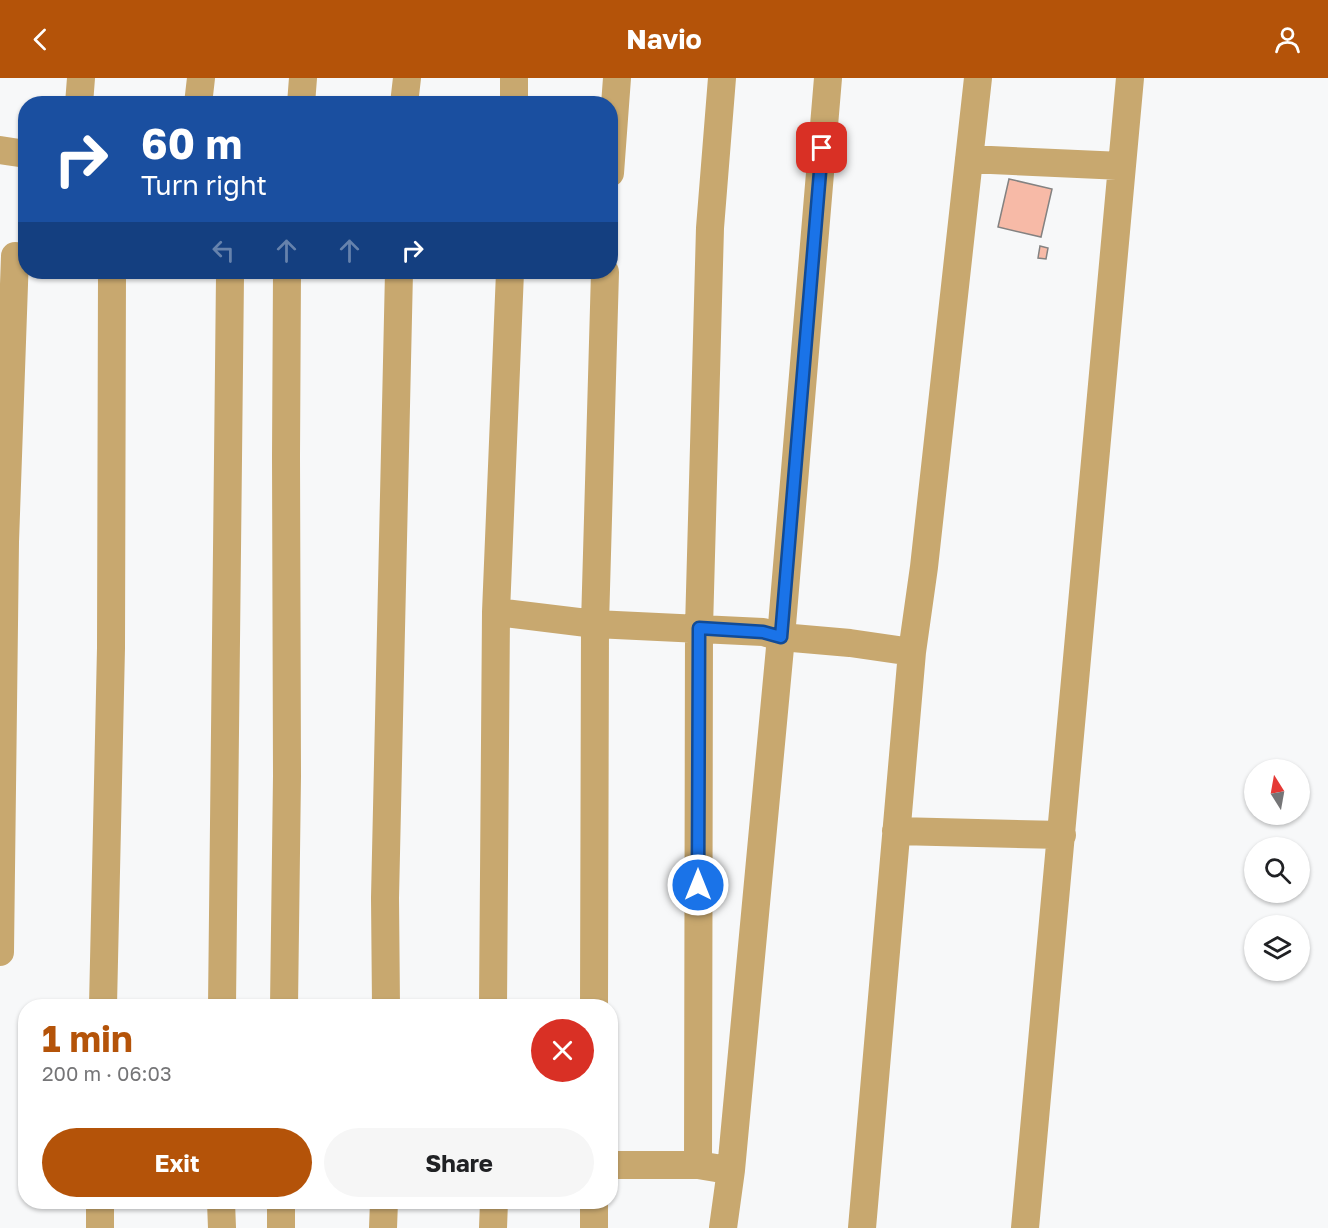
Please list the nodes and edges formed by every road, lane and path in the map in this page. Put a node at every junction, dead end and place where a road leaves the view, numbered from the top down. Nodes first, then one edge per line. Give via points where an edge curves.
1 (81, 78) edge
2 (201, 78) edge
3 (303, 78) edge
4 (407, 78) edge
5 (514, 78) edge
6 (617, 78) edge
7 (722, 78) edge
8 (828, 78) edge
9 (978, 78) edge
10 (1130, 78) edge
11 (80, 96) edge
12 (199, 96) edge
13 (302, 96) edge
14 (405, 96) edge
15 (514, 96) edge
16 (616, 96) edge
17 (0, 150) edge
18 (18, 153) edge
19 (969, 159) junction
20 (1122, 166) junction
21 (15, 256) dead end
22 (112, 279) edge
23 (230, 279) edge
24 (287, 279) edge
25 (399, 279) edge
26 (510, 279) edge
27 (605, 279) edge
28 (496, 612) junction
29 (595, 624) junction
30 (699, 628) junction
31 (781, 637) junction
32 (912, 652) junction
33 (896, 831) junction
34 (1062, 835) junction
35 (0, 952) edge
36 (103, 999) edge
37 (222, 999) edge
38 (284, 999) edge
39 (386, 999) edge
40 (493, 999) edge
41 (594, 999) edge
42 (618, 1165) edge
43 (698, 1165) junction
44 (731, 1170) junction
45 (100, 1209) edge
46 (221, 1209) edge
47 (281, 1209) edge
48 (384, 1209) edge
49 (494, 1209) edge
50 (594, 1209) edge
51 (100, 1228) edge
52 (222, 1228) edge
53 (281, 1228) edge
54 (383, 1228) edge
55 (493, 1228) edge
56 (594, 1228) edge
57 (723, 1228) edge
58 (862, 1228) edge
59 (1026, 1228) edge

1 - 11 street
2 - 12 street
3 - 13 street
4 - 14 street
5 - 15 street
6 - 16 street
7 - 30 street via 710,228
8 - 31 street
9 - 19 street
10 - 20 street
17 - 18 street
19 - 20 street
19 - 32 street
20 - 34 street
21 - 35 street via 5,542
22 - 36 street via 111,648
23 - 37 street
24 - 38 street
25 - 39 street
26 - 28 street
27 - 29 street
28 - 29 street
28 - 40 street
29 - 30 street
29 - 41 street
30 - 31 street via 763,632
30 - 43 street
31 - 32 street
31 - 44 street
32 - 33 street
33 - 34 street
33 - 58 street
34 - 59 street
42 - 43 street
43 - 44 street
44 - 57 street
45 - 51 street
46 - 52 street
47 - 53 street
48 - 54 street
49 - 55 street
50 - 56 street

